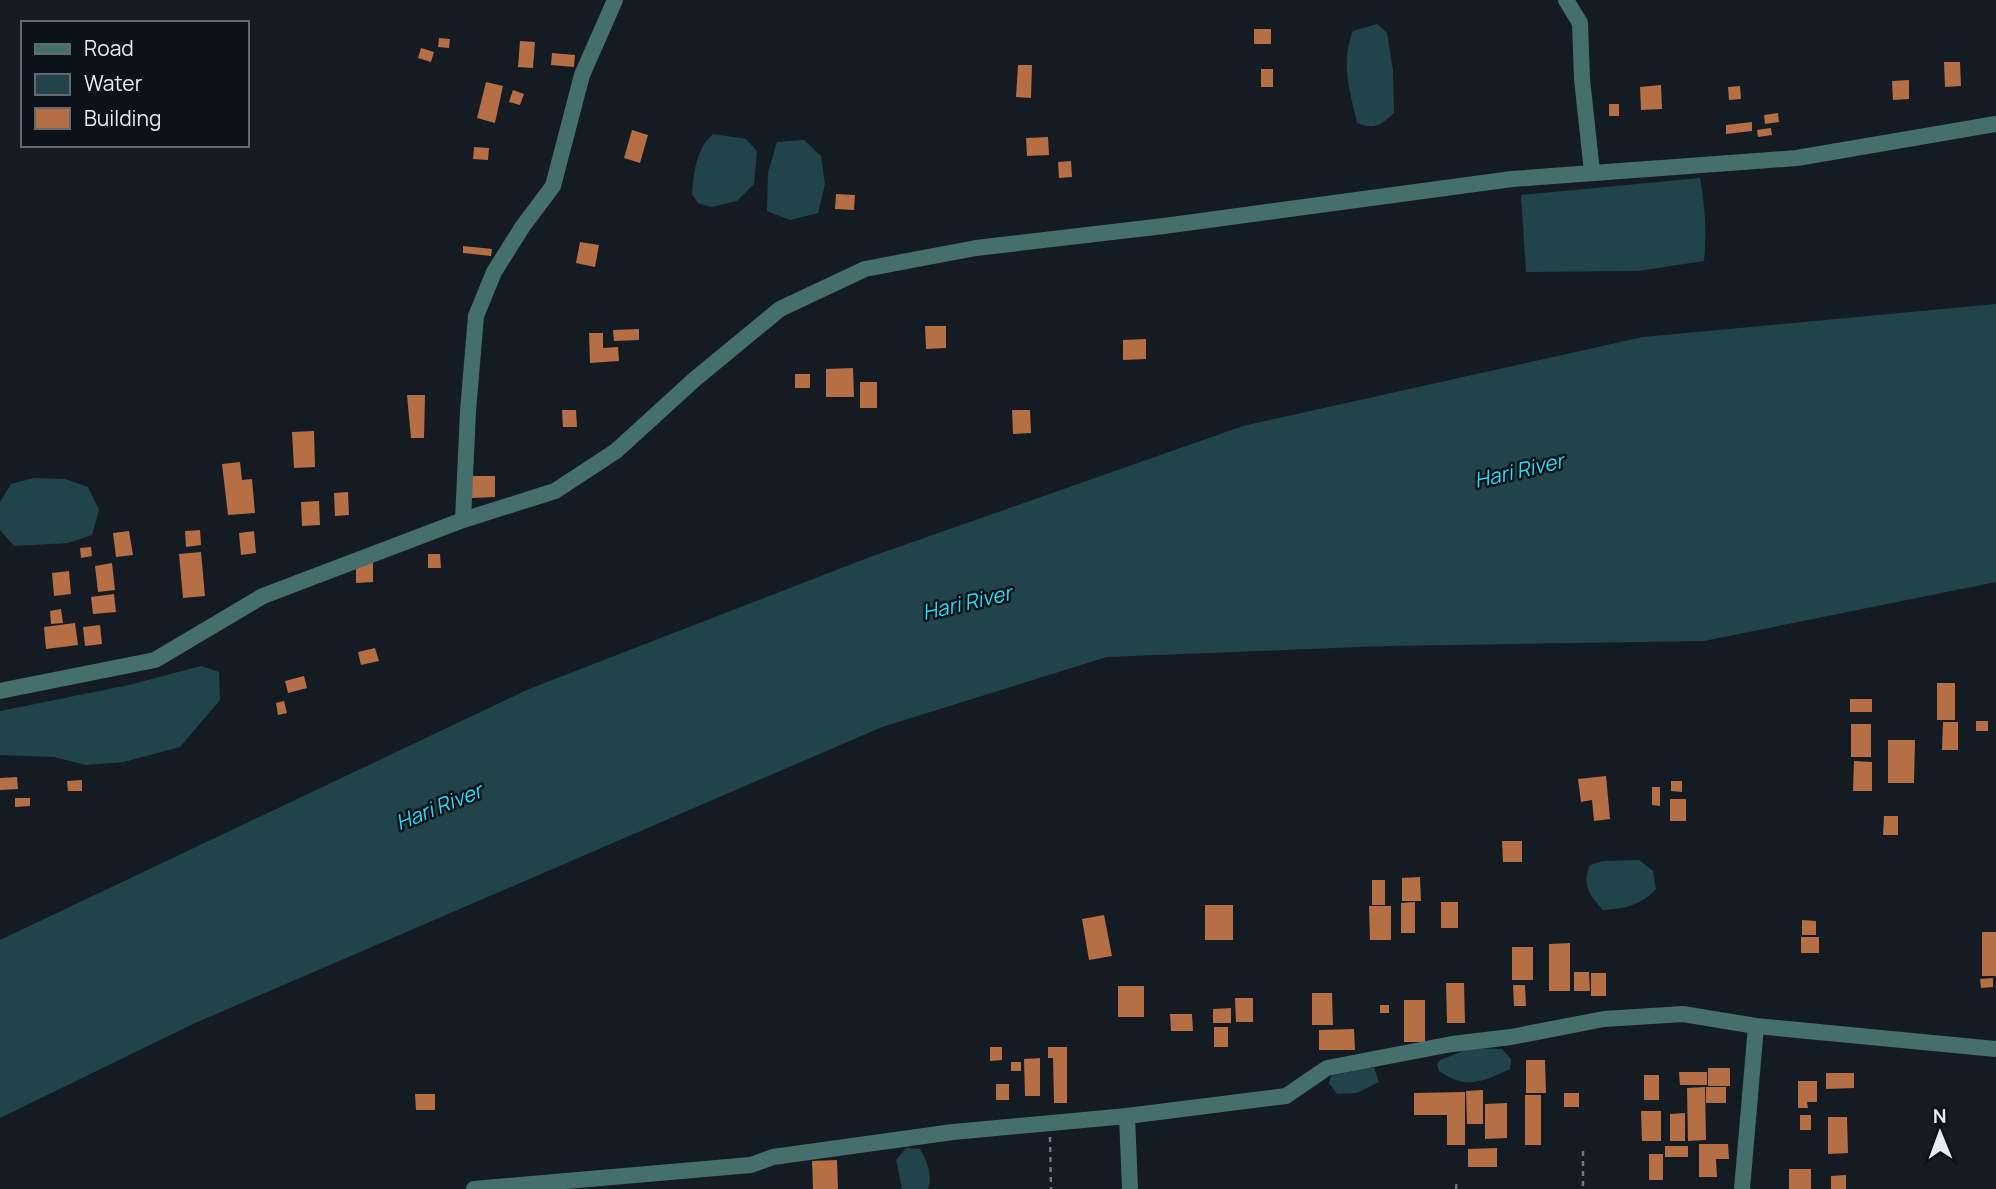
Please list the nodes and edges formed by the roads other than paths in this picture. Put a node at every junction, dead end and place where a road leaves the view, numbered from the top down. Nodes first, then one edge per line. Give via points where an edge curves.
1 (614, 0) edge
2 (1566, 0) edge
3 (1996, 124) edge
4 (1592, 172) junction
5 (463, 520) junction
6 (0, 691) edge
7 (1756, 1026) junction
8 (1996, 1049) edge
9 (1127, 1116) junction
10 (474, 1189) edge
11 (1130, 1189) edge
12 (1742, 1189) edge

1 - 5 street via 582,75 553,186 494,272 476,316
2 - 4 street via 1580,23
3 - 4 street via 1797,158
4 - 5 street via 1513,178 976,248 865,269 780,309 615,451 555,491
5 - 6 street via 263,596 155,660
7 - 8 street
7 - 9 street via 1683,1014 1604,1019 1327,1068 1286,1096
7 - 12 street
9 - 10 street via 853,1145 773,1157 751,1165
9 - 11 street

